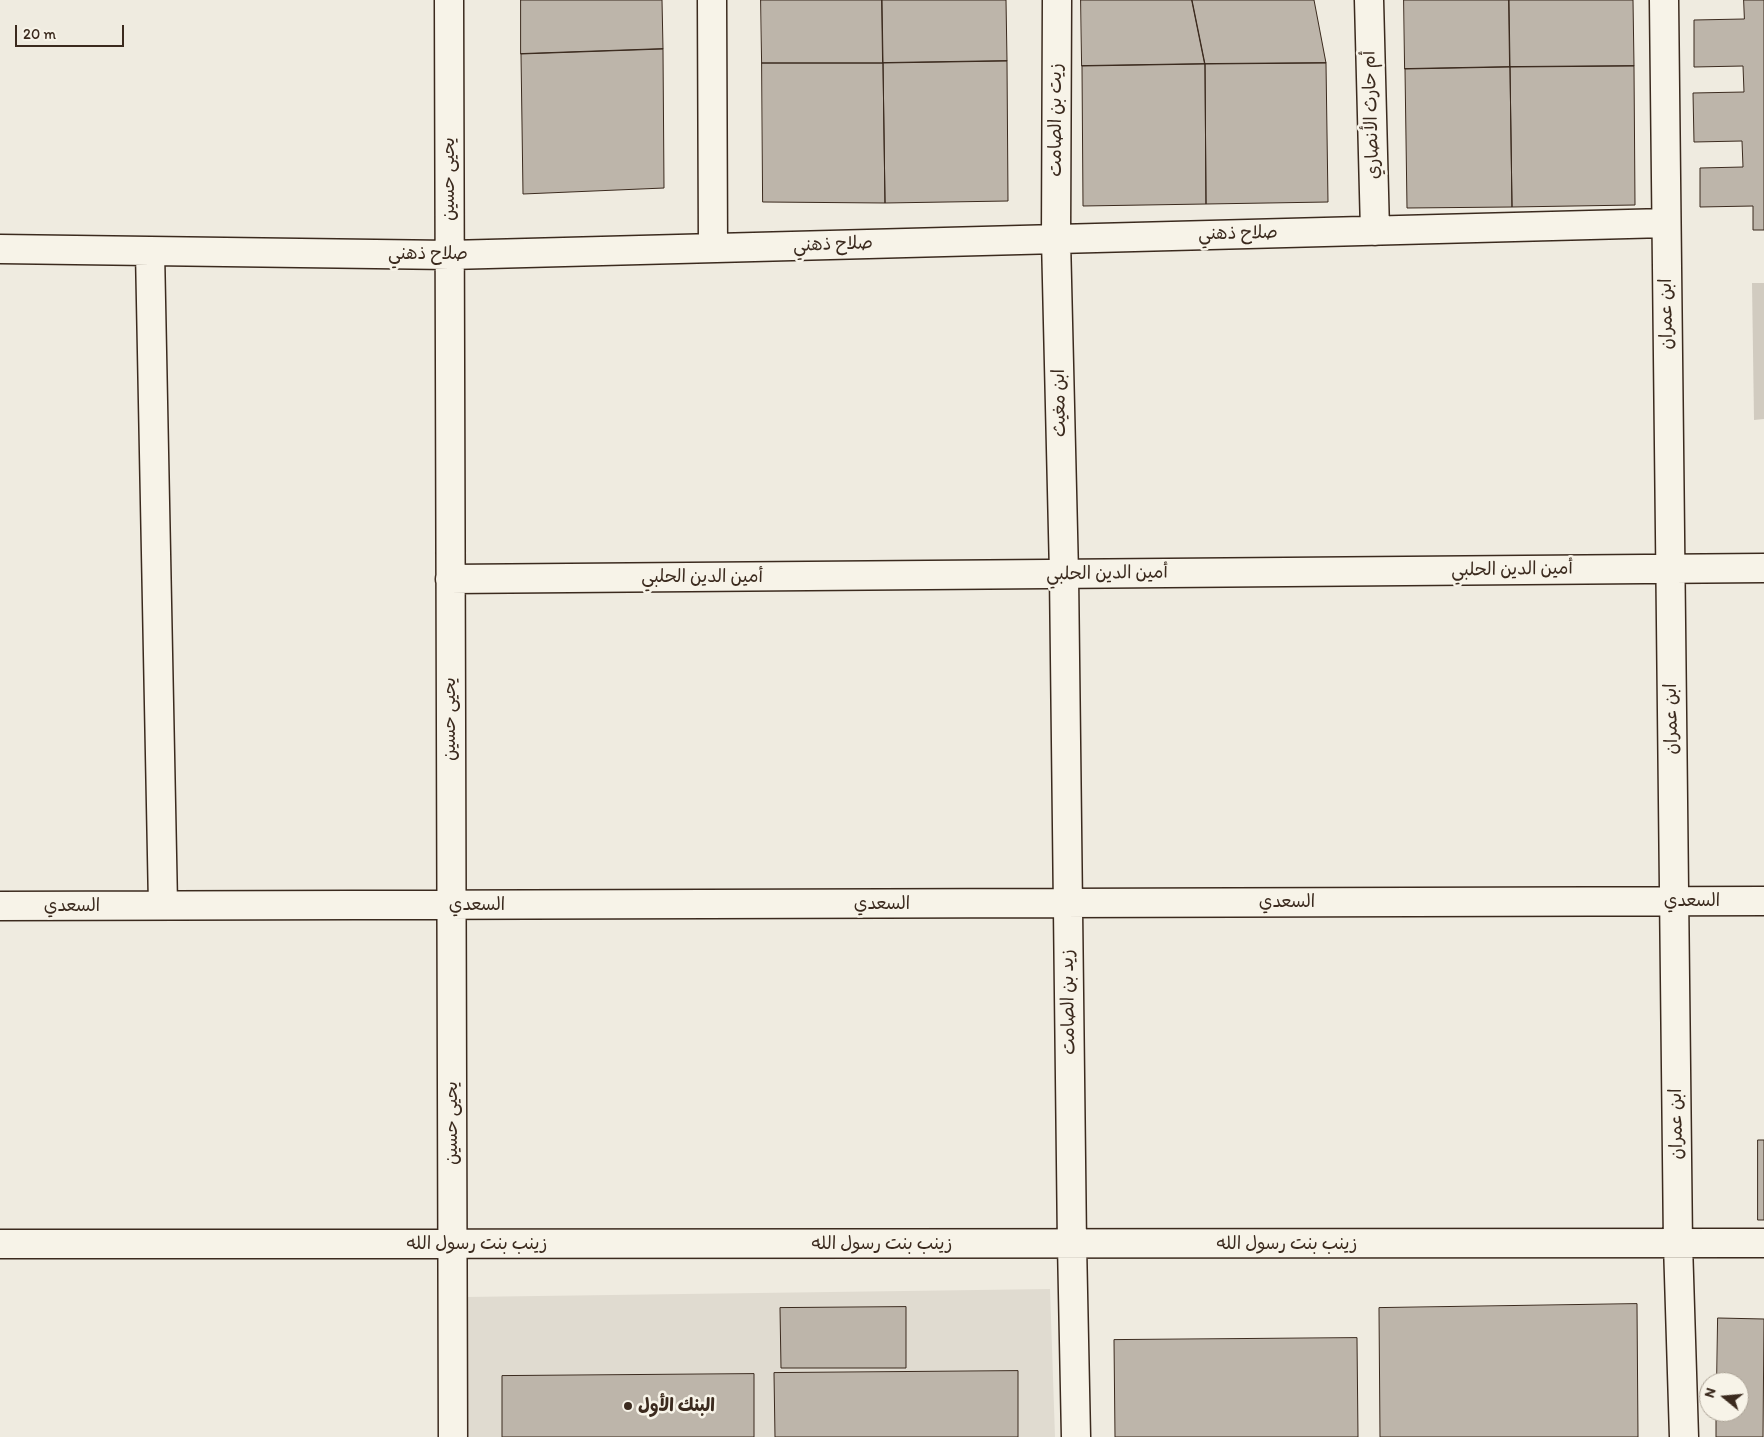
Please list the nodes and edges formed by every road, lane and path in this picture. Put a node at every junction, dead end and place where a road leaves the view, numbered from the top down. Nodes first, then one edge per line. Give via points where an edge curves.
1 (449, 0) edge
2 (712, 0) edge
3 (1057, 0) edge
4 (1368, 0) edge
5 (1664, 0) edge
6 (1666, 223) junction
7 (1375, 231) junction
8 (1056, 239) junction
9 (713, 248) junction
10 (0, 249) edge
11 (150, 251) junction
12 (450, 255) junction
13 (1671, 568) junction
14 (1764, 568) edge
15 (1064, 570) junction
16 (450, 579) junction
17 (1674, 901) junction
18 (1764, 901) edge
19 (1068, 903) junction
20 (163, 905) junction
21 (451, 905) junction
22 (0, 906) edge
23 (1764, 1243) edge
24 (0, 1244) edge
25 (452, 1244) junction
26 (1072, 1244) junction
27 (1678, 1244) junction
28 (452, 1437) edge
29 (1076, 1437) edge
30 (1684, 1437) edge

1 - 12 street, يحيى حسين
2 - 9 street
3 - 8 street, زيت بن الصامت
4 - 7 street, أم حارث الأنصاري
5 - 6 street, ابن عمران
6 - 7 street, صلاح ذهني
6 - 13 street, ابن عمران
7 - 8 street, صلاح ذهني
8 - 9 street, صلاح ذهني
8 - 15 street, ابن مغيث
9 - 12 street, صلاح ذهني
10 - 11 street, صلاح ذهني
11 - 12 street, صلاح ذهني
11 - 20 street
12 - 16 street, يحيى حسين
13 - 14 street, أمين الدين الحلبي
13 - 15 street, أمين الدين الحلبي
13 - 17 street, ابن عمران
15 - 16 street, أمين الدين الحلبي
15 - 19 street, زيد بن الصامت
16 - 21 street, يحيى حسين
17 - 18 street, السعدي
17 - 19 street, السعدي
17 - 27 street, ابن عمران
19 - 21 street, السعدي
19 - 26 street, زيد بن الصامت
20 - 21 street, السعدي
20 - 22 street, السعدي
21 - 25 street, يحيى حسين
23 - 27 street, زينب بنت رسول الله
24 - 25 street, زينب بنت رسول الله
25 - 26 street, زينب بنت رسول الله
25 - 28 street, يحيى حسين
26 - 27 street, زينب بنت رسول الله
26 - 29 street, زيد بن الصامت
27 - 30 street, ابن عمران

